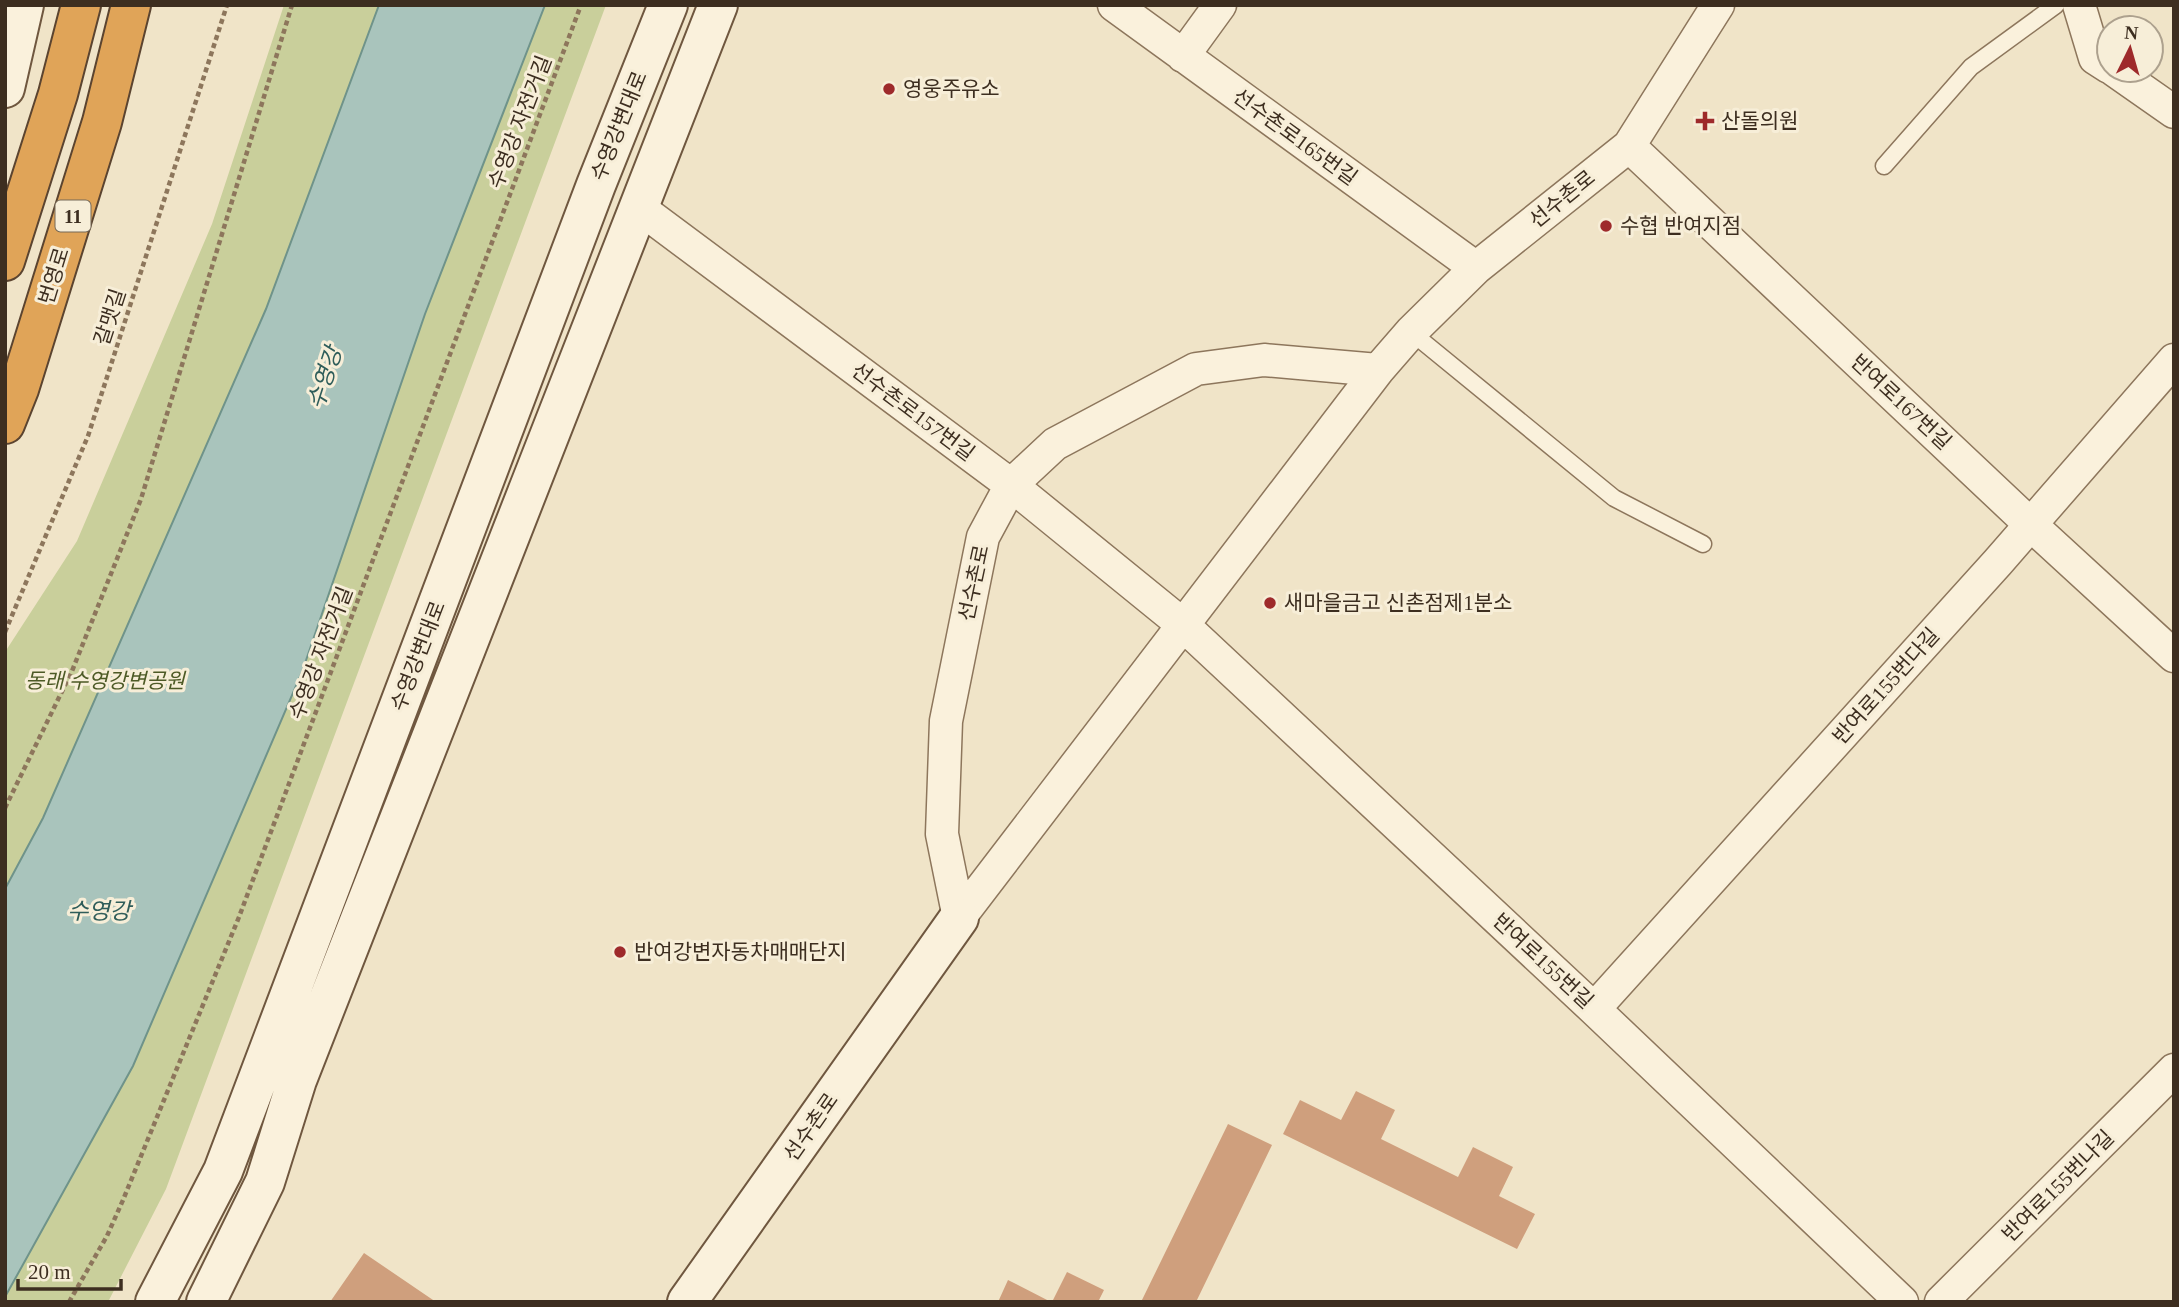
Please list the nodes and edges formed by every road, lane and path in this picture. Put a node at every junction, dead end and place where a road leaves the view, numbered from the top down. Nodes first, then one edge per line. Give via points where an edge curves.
1 (24, 5) edge
2 (81, 5) edge
3 (131, 5) edge
4 (227, 5) edge
5 (292, 5) edge
6 (581, 5) edge
7 (668, 5) edge
8 (718, 5) edge
9 (1114, 5) edge
10 (1220, 5) edge
11 (1718, 5) edge
12 (2056, 5) edge
13 (2080, 5) edge
14 (1183, 56) junction
15 (2095, 58) edge
16 (2134, 84) edge
17 (5, 88) edge
18 (2174, 112) edge
19 (1629, 146) junction
20 (1884, 166) dead end
21 (638, 207) junction
22 (5, 261) edge
23 (1476, 268) junction
24 (1411, 332) junction
25 (2174, 360) edge
26 (1378, 370) junction
27 (5, 424) edge
28 (1011, 485) junction
29 (2030, 524) junction
30 (1703, 544) dead end
31 (1182, 624) junction
32 (5, 632) edge
33 (2174, 656) edge
34 (5, 808) edge
35 (960, 918) junction
36 (1594, 1009) junction
37 (2174, 1070) edge
38 (69, 1302) edge
39 (155, 1302) edge
40 (205, 1302) edge
41 (687, 1302) edge
42 (1902, 1302) edge
43 (1941, 1302) edge

1 - 17 main road
2 - 22 highway, 11
3 - 27 highway, 번영로 / 11 via 102,122
4 - 32 path, 갈맷길 via 88,436
5 - 34 path via 141,499 72,671
6 - 38 path, 수영강 자전거길 via 239,917 123,1200
7 - 39 main road, 수영강변대로 via 223,1171
8 - 21 main road, 수영강변대로
9 - 14 street, 선수촌로165번길
10 - 14 street
11 - 19 street, 선수촌로
12 - 20 lane via 1970,67
13 - 15 street
14 - 23 street, 선수촌로165번길
16 - 18 street
19 - 23 street, 선수촌로
19 - 29 street, 반여로167번길
21 - 28 street, 선수촌로157번길
21 - 40 main road, 수영강변대로 via 297,1080 265,1182
23 - 24 street, 선수촌로
24 - 26 street, 선수촌로
24 - 30 lane via 1614,498
25 - 29 street, 반여로155번다길
26 - 28 street, 선수촌로 via 1264,360 1196,369 1055,444
26 - 31 street, 선수촌로
28 - 31 street, 선수촌로157번길
28 - 35 street, 선수촌로 via 983,537 946,720 942,834
29 - 33 street, 반여로167번길
29 - 36 street, 반여로155번다길
31 - 35 street, 선수촌로
31 - 36 street, 반여로155번길
35 - 41 main road, 선수촌로
36 - 42 street, 반여로155번길
37 - 43 street, 반여로155번나길

